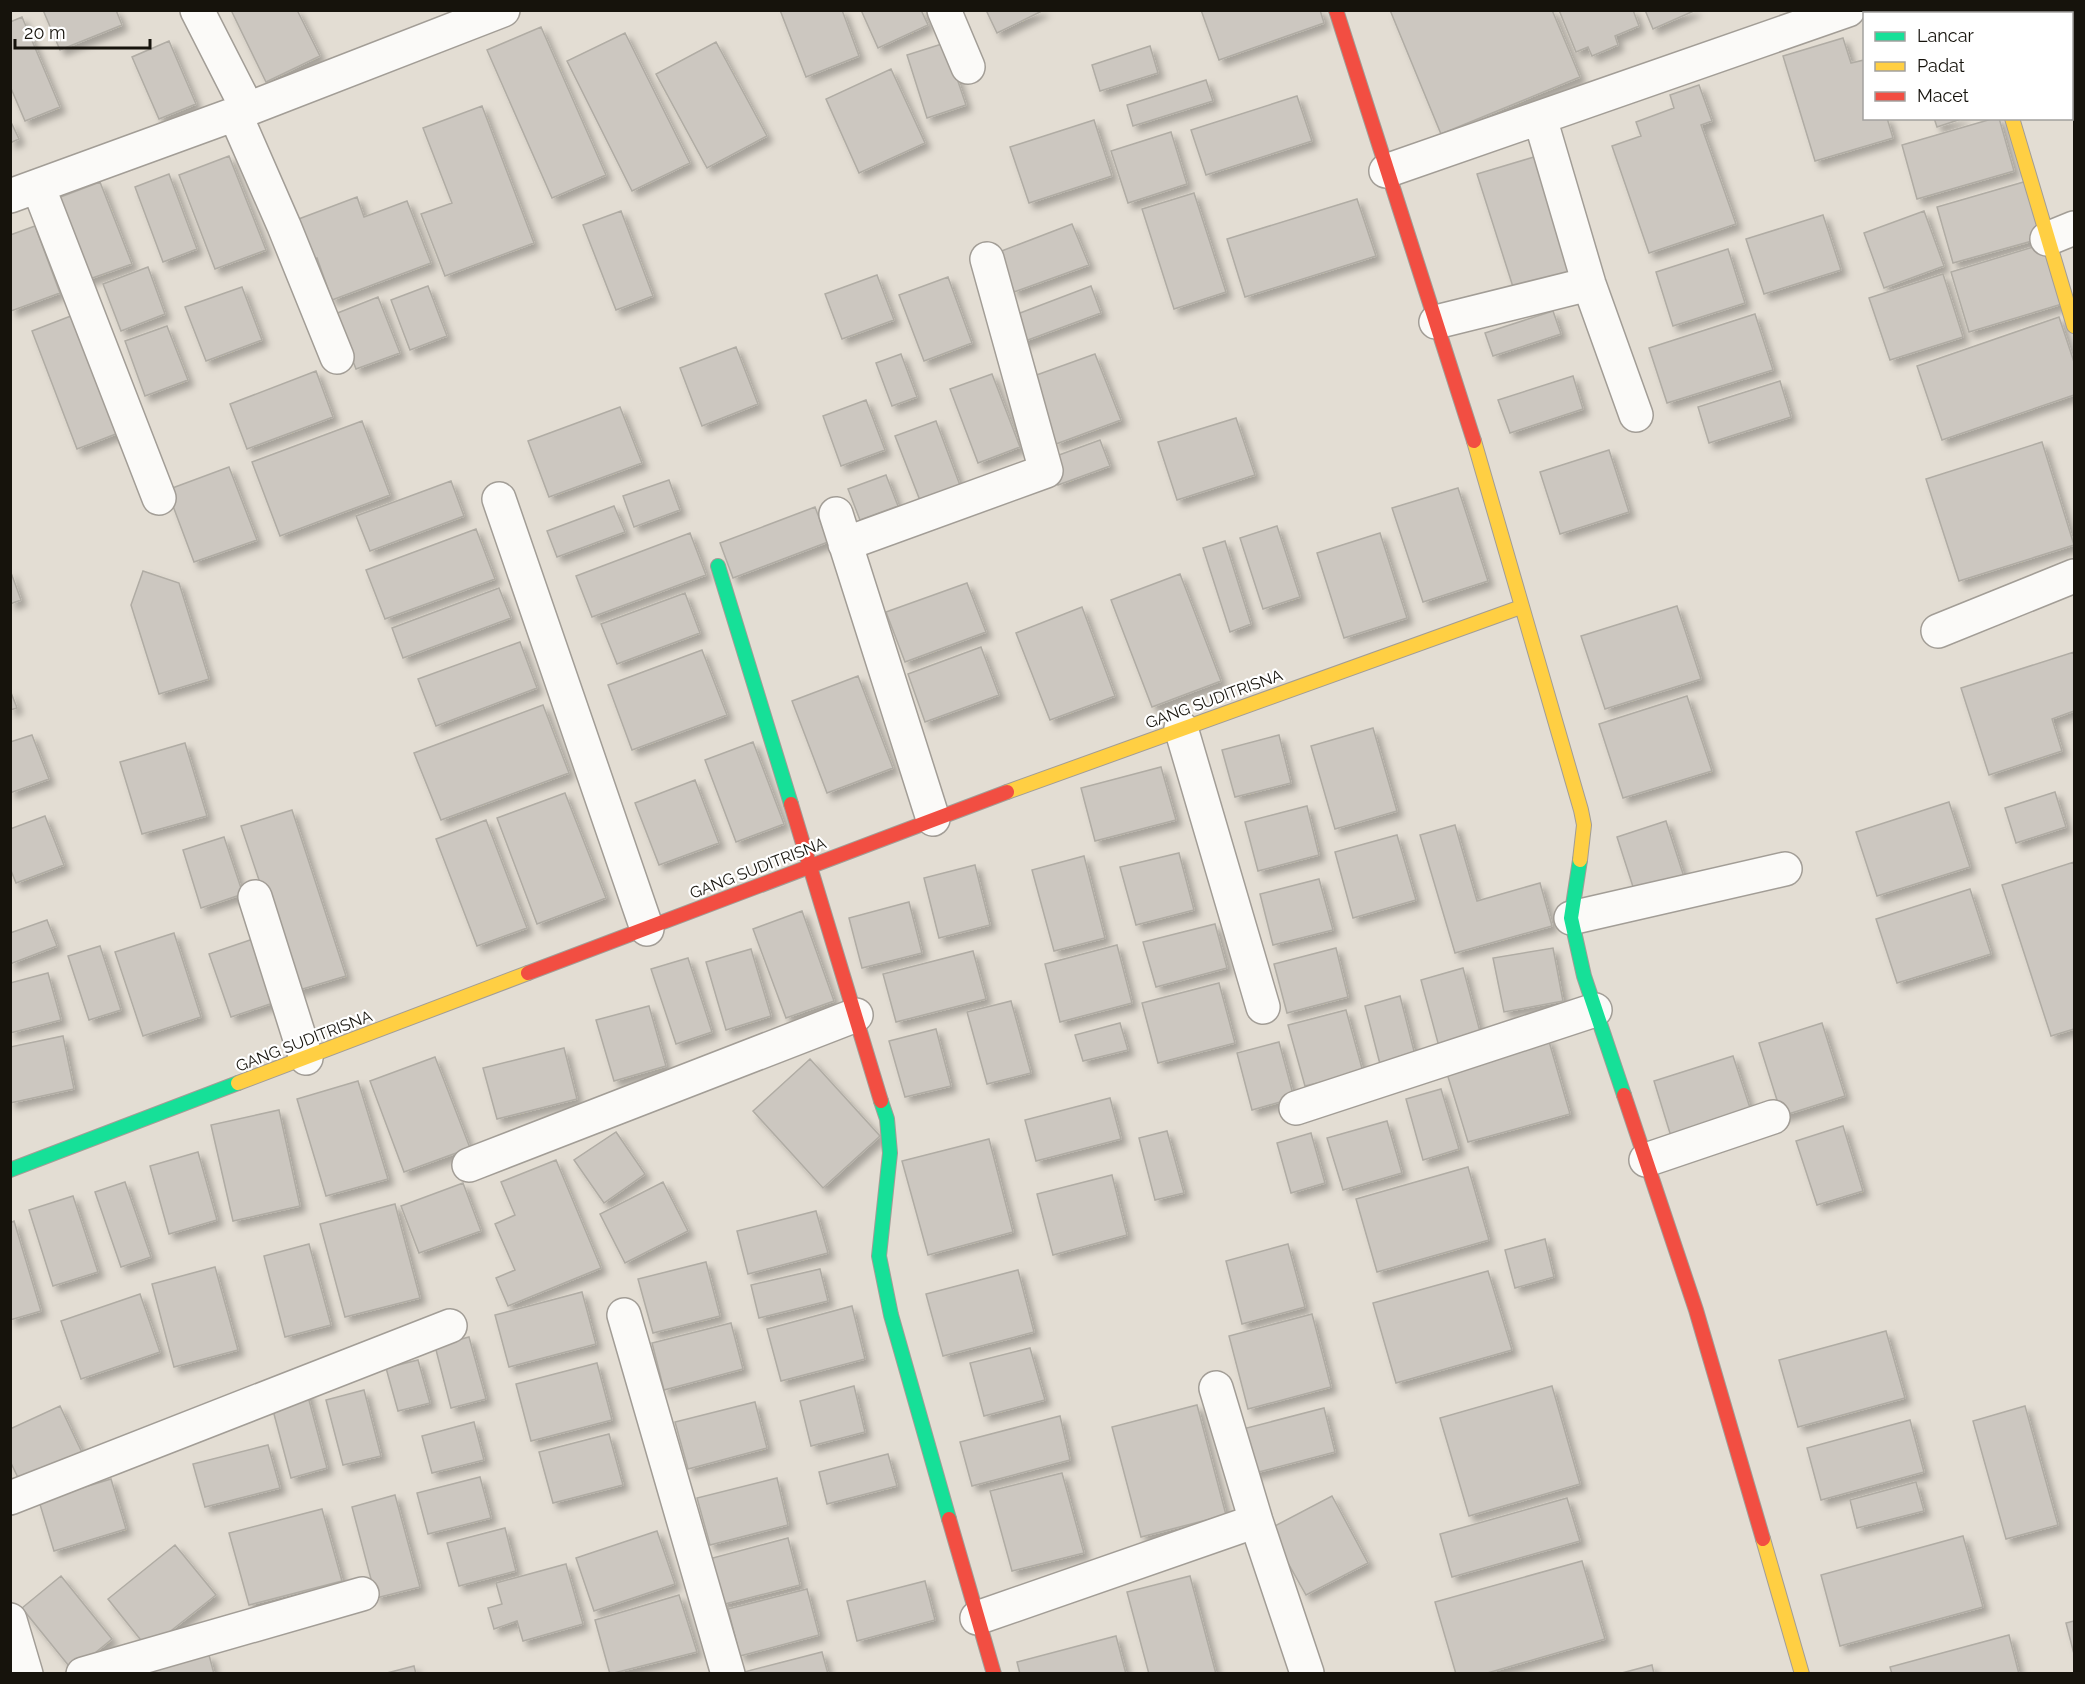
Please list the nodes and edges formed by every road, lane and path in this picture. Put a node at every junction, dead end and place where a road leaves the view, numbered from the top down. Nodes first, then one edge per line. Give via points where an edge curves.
1 (197, 10) edge
2 (503, 10) edge
3 (944, 10) edge
4 (1336, 10) edge
5 (1848, 10) edge
6 (968, 67) dead end
7 (241, 111) junction
8 (1540, 118) junction
9 (2013, 120) edge
10 (1386, 171) junction
11 (24, 191) edge
12 (2061, 234) edge
13 (987, 259) dead end
14 (1589, 284) junction
15 (1436, 322) junction
16 (2074, 326) edge
17 (337, 357) dead end
18 (1636, 415) dead end
19 (159, 498) dead end
20 (499, 500) dead end
21 (718, 566) dead end
22 (2074, 576) edge
23 (1521, 606) junction
24 (1938, 631) dead end
25 (1181, 729) junction
26 (933, 819) junction
27 (811, 866) junction
28 (1785, 869) dead end
29 (255, 897) dead end
30 (1571, 918) junction
31 (647, 929) junction
32 (1263, 1007) dead end
33 (1595, 1010) junction
34 (856, 1015) junction
35 (306, 1058) junction
36 (1296, 1108) dead end
37 (1773, 1117) dead end
38 (1646, 1160) junction
39 (469, 1165) dead end
40 (10, 1170) edge
41 (624, 1315) dead end
42 (450, 1326) dead end
43 (1216, 1388) dead end
44 (10, 1498) edge
45 (1256, 1521) junction
46 (362, 1594) dead end
47 (977, 1618) junction
48 (10, 1620) edge
49 (1307, 1673) edge
50 (26, 1674) edge
51 (83, 1674) edge
52 (728, 1674) edge
53 (994, 1674) edge
54 (1802, 1674) edge

1 - 7 street
2 - 7 street
3 - 6 street
4 - 10 street
5 - 8 street
7 - 11 street
7 - 17 street
8 - 10 street
8 - 14 street
9 - 12 street
10 - 15 street
11 - 19 street
12 - 16 street
13 - 26 street via 1046,471 841,529
14 - 15 street
14 - 18 street
15 - 23 street
20 - 31 street
21 - 27 street
22 - 24 street
23 - 25 street, GANG SUDITRISNA
23 - 30 street via 1584,825
25 - 26 street, GANG SUDITRISNA
25 - 32 street
26 - 27 street, GANG SUDITRISNA
27 - 31 street, GANG SUDITRISNA
27 - 34 street
28 - 30 street
29 - 35 street
30 - 33 street
31 - 35 street, GANG SUDITRISNA
33 - 36 street
33 - 38 street
34 - 39 street
34 - 47 street via 887,1119 889,1164 880,1248 882,1276
35 - 40 street, GANG SUDITRISNA
37 - 38 street
38 - 54 street via 1696,1310
41 - 52 street
42 - 44 street
43 - 45 street
45 - 47 street
45 - 49 street
46 - 51 street
47 - 53 street
48 - 50 street

